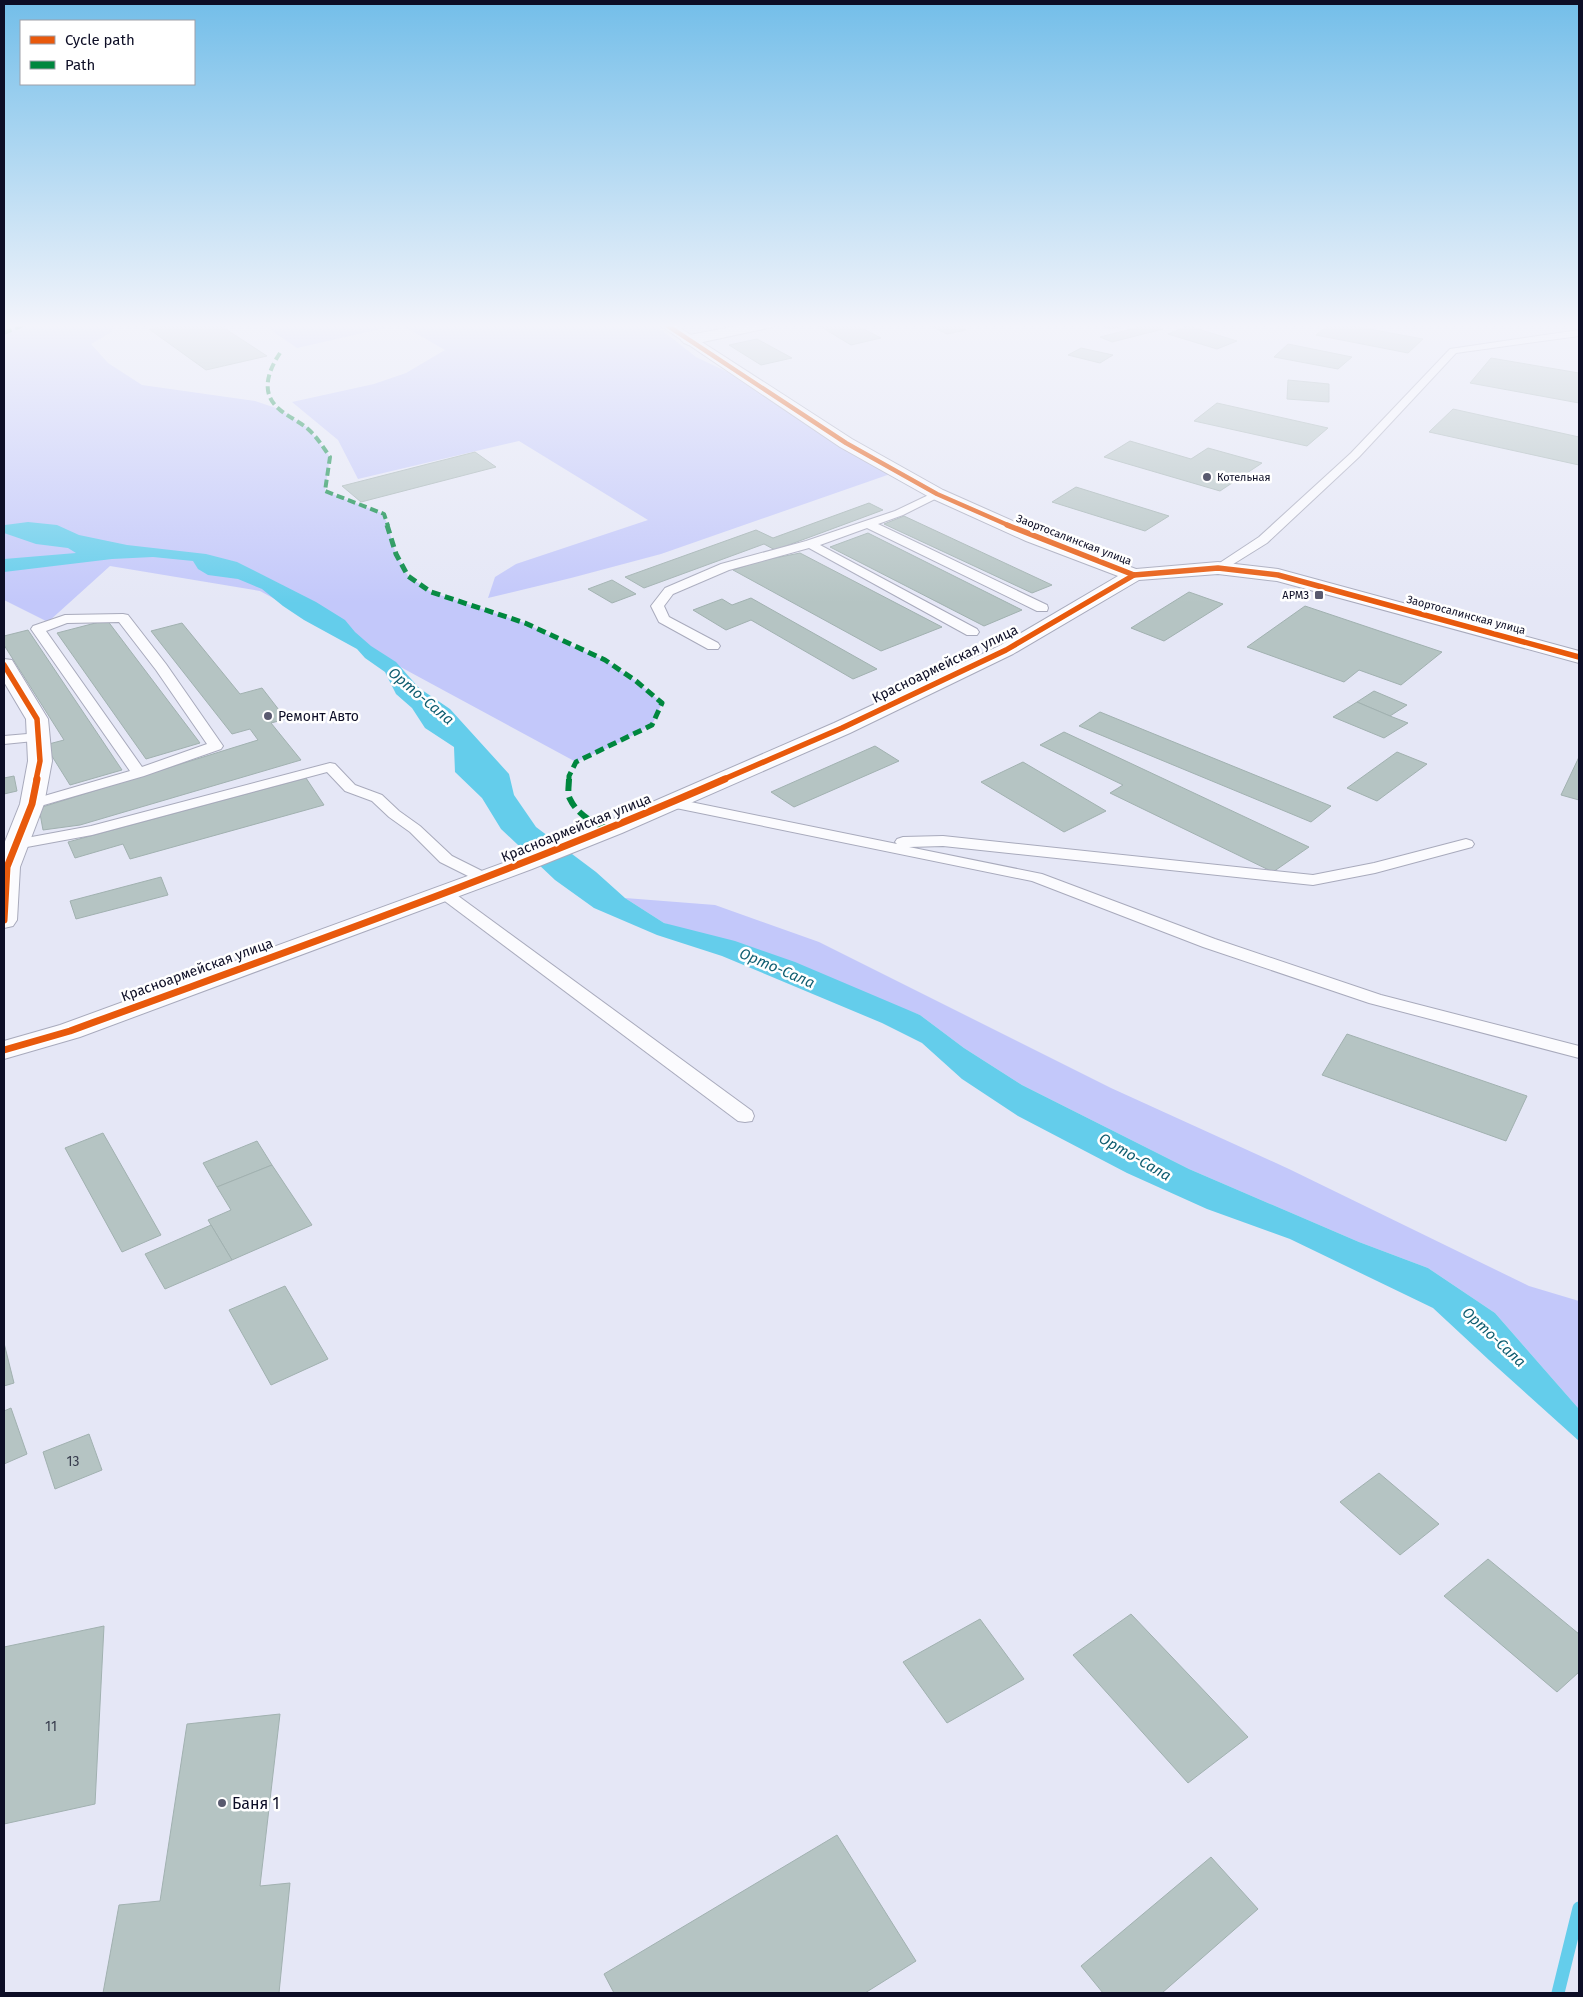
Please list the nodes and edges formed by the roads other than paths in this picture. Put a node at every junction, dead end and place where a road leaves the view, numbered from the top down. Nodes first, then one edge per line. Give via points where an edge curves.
1 (806, 417) edge
2 (1390, 417) edge
3 (937, 494) junction
4 (868, 524) junction
5 (810, 544) junction
6 (1218, 568) junction
7 (1134, 575) junction
8 (1042, 608) dead end
9 (972, 632) dead end
10 (713, 646) dead end
11 (1579, 657) edge
12 (4, 665) edge
13 (39, 737) junction
14 (4, 740) edge
15 (139, 773) junction
16 (671, 803) junction
17 (32, 804) junction
18 (870, 842) junction
19 (16, 844) junction
20 (1466, 844) dead end
21 (484, 878) junction
22 (444, 892) junction
23 (4, 915) edge
24 (4, 1050) edge
25 (1579, 1052) edge
26 (745, 1116) dead end

1 - 3 street, Заортосалинская улица via 846,444
2 - 6 lane via 1348,462 1263,540
3 - 4 lane
3 - 7 street, Заортосалинская улица via 1033,538
4 - 5 lane
4 - 8 lane
5 - 9 lane
5 - 10 lane via 725,567 669,591 657,606 664,619
6 - 7 street, Заортосалинская улица
6 - 11 street, Заортосалинская улица via 1278,575
7 - 16 street, Красноармейская улица via 993,656 842,728
12 - 13 street via 38,719
13 - 14 lane
13 - 17 street via 40,761
15 - 15 lane via 89,702 38,630 66,619 123,618 216,746
15 - 17 lane
16 - 18 lane
16 - 21 street, Красноармейская улица
17 - 19 street
18 - 20 lane via 943,841 1313,880 1375,868
18 - 25 lane via 1036,877 1209,943 1375,999
19 - 21 lane via 92,830 330,767 350,788 377,798 446,859
19 - 23 street via 7,867
21 - 22 street, Красноармейская улица
22 - 24 street, Красноармейская улица via 70,1031
22 - 26 lane

